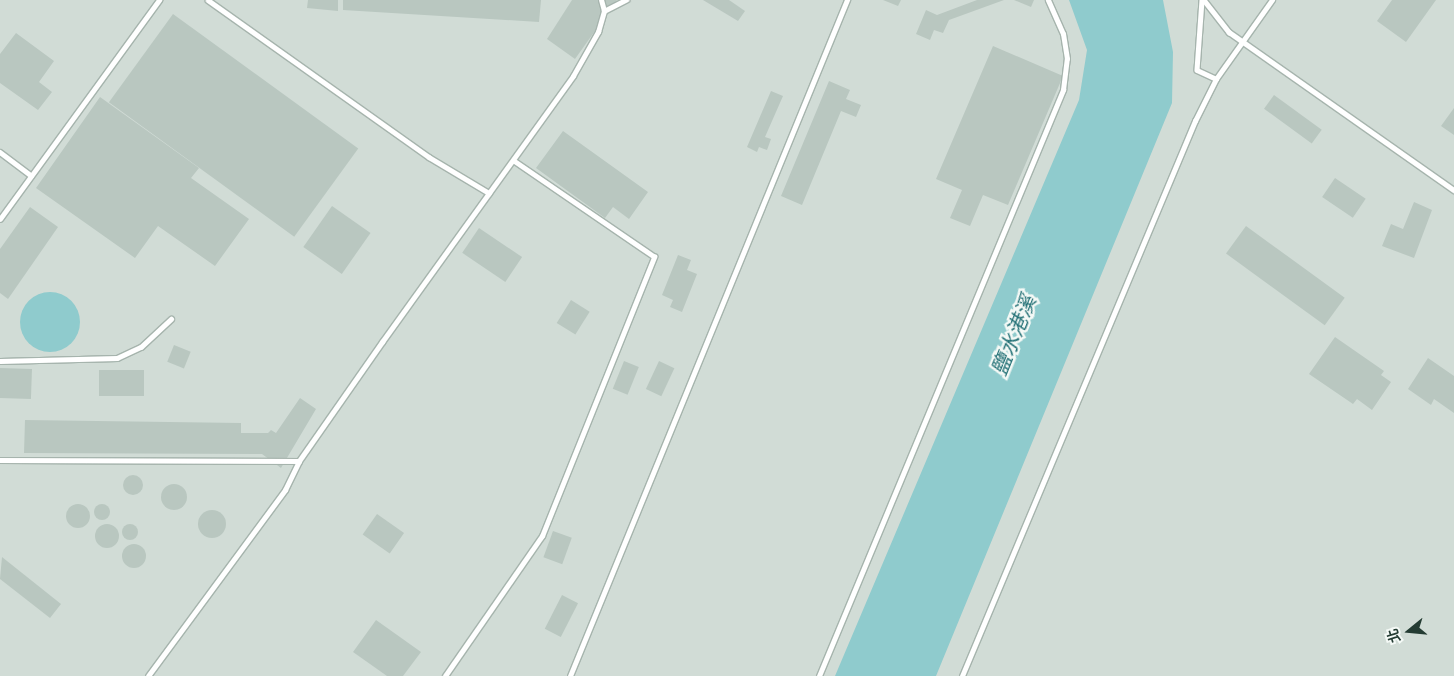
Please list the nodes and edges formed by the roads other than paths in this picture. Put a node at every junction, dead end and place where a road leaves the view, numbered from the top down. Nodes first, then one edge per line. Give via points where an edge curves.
1 (159, 0) edge
2 (208, 0) edge
3 (601, 0) edge
4 (626, 0) edge
5 (847, 0) edge
6 (1048, 0) edge
7 (1203, 0) edge
8 (1272, 0) edge
9 (604, 11) junction
10 (1244, 43) junction
11 (1216, 79) junction
12 (0, 152) edge
13 (514, 161) junction
14 (31, 175) junction
15 (1454, 190) edge
16 (489, 193) junction
17 (0, 219) edge
18 (171, 319) dead end
19 (0, 361) edge
20 (0, 460) edge
21 (299, 461) junction
22 (148, 676) edge
23 (445, 676) edge
24 (570, 676) edge
25 (818, 676) edge
26 (962, 676) edge

1 - 14 lane
2 - 16 lane via 428,157
3 - 9 lane
4 - 9 lane
5 - 24 lane
6 - 25 lane via 1063,34 1067,59 1063,90
7 - 10 lane via 1228,32
7 - 11 lane via 1197,70
8 - 10 lane
9 - 13 lane via 598,32 572,76
10 - 11 lane
10 - 15 lane
11 - 26 lane via 1160,202
12 - 14 lane
13 - 16 lane
13 - 23 lane via 654,257 542,536
14 - 17 lane
16 - 21 lane
18 - 19 lane via 141,347 117,358
20 - 21 lane
21 - 22 lane via 284,490

